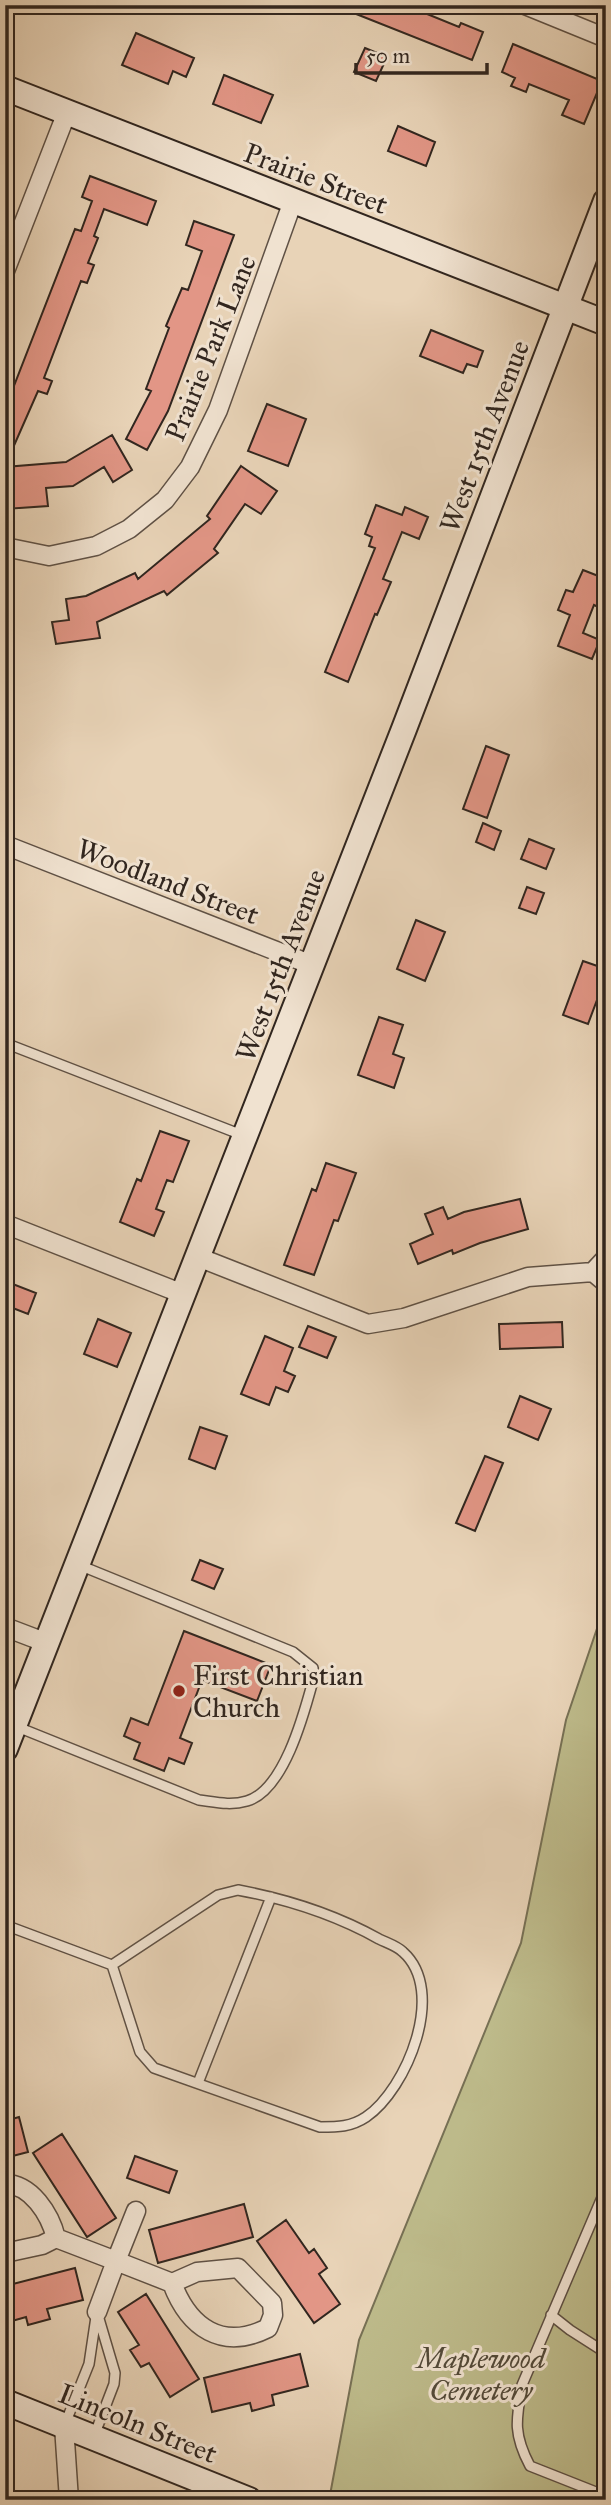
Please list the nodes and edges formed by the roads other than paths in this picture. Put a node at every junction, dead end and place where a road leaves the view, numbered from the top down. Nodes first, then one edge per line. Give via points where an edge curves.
1 (525, 5) edge
2 (606, 38) edge
3 (5, 88) edge
4 (67, 112) junction
5 (293, 201) junction
6 (606, 201) edge
7 (5, 271) edge
8 (565, 307) junction
9 (606, 323) edge
10 (5, 547) edge
11 (5, 845) edge
12 (312, 965) junction
13 (5, 1043) edge
14 (245, 1136) junction
15 (5, 1224) edge
16 (198, 1257) junction
17 (606, 1258) edge
18 (599, 1278) edge
19 (183, 1294) junction
20 (77, 1564) junction
21 (5, 1627) edge
22 (47, 1643) junction
23 (15, 1726) junction
24 (5, 1749) edge
25 (271, 1897) junction
26 (5, 1924) edge
27 (112, 1965) junction
28 (198, 2082) junction
29 (5, 2184) edge
30 (606, 2188) edge
31 (136, 2211) dead end
32 (56, 2238) junction
33 (5, 2253) edge
34 (116, 2261) junction
35 (172, 2283) junction
36 (97, 2312) junction
37 (551, 2315) junction
38 (606, 2353) edge
39 (5, 2402) edge
40 (64, 2426) junction
41 (93, 2438) junction
42 (606, 2496) edge
43 (69, 2500) edge
44 (249, 2500) edge

1 - 2 street
3 - 4 street, Prairie Street
4 - 5 street, Prairie Street
4 - 7 street
5 - 8 street, Prairie Street
5 - 10 street, Prairie Park Lane via 218,410 190,467 165,500 129,529 96,546 49,556
6 - 8 street, West 15th Avenue
8 - 9 street, Prairie Street
8 - 12 street, West 15th Avenue
11 - 12 street, Woodland Street
12 - 14 street, West 15th Avenue
13 - 14 lane
14 - 16 street, West 15th Avenue
15 - 19 street
16 - 18 street via 368,1324 404,1318 528,1277
16 - 19 street, West 15th Avenue
17 - 18 street
19 - 20 street, West 15th Avenue
20 - 22 street, West 15th Avenue
20 - 23 lane via 293,1652 313,1668 295,1742 268,1786 250,1800 229,1804 199,1800
21 - 22 street
22 - 23 street, West 15th Avenue
23 - 24 street, West 15th Avenue
25 - 27 lane via 238,1890 218,1895
25 - 28 lane
25 - 28 lane via 355,1926 402,1951 416,1969 424,1994 419,2032 395,2086 368,2116 348,2127 320,2127
26 - 27 lane
27 - 28 lane via 139,2052 154,2068
29 - 32 street via 27,2189 52,2223
30 - 37 lane
31 - 34 street
32 - 33 street
32 - 34 street
34 - 35 street
34 - 36 street
35 - 35 street via 185,2309 215,2335 230,2338 268,2328 272,2303 238,2268 197,2272
36 - 40 lane via 89,2364
36 - 41 lane via 115,2373
37 - 38 lane
37 - 42 lane via 522,2385 516,2420 520,2447 530,2466
39 - 40 street, Lincoln Street
40 - 41 street, Lincoln Street
40 - 43 street
41 - 44 street, Lincoln Street

